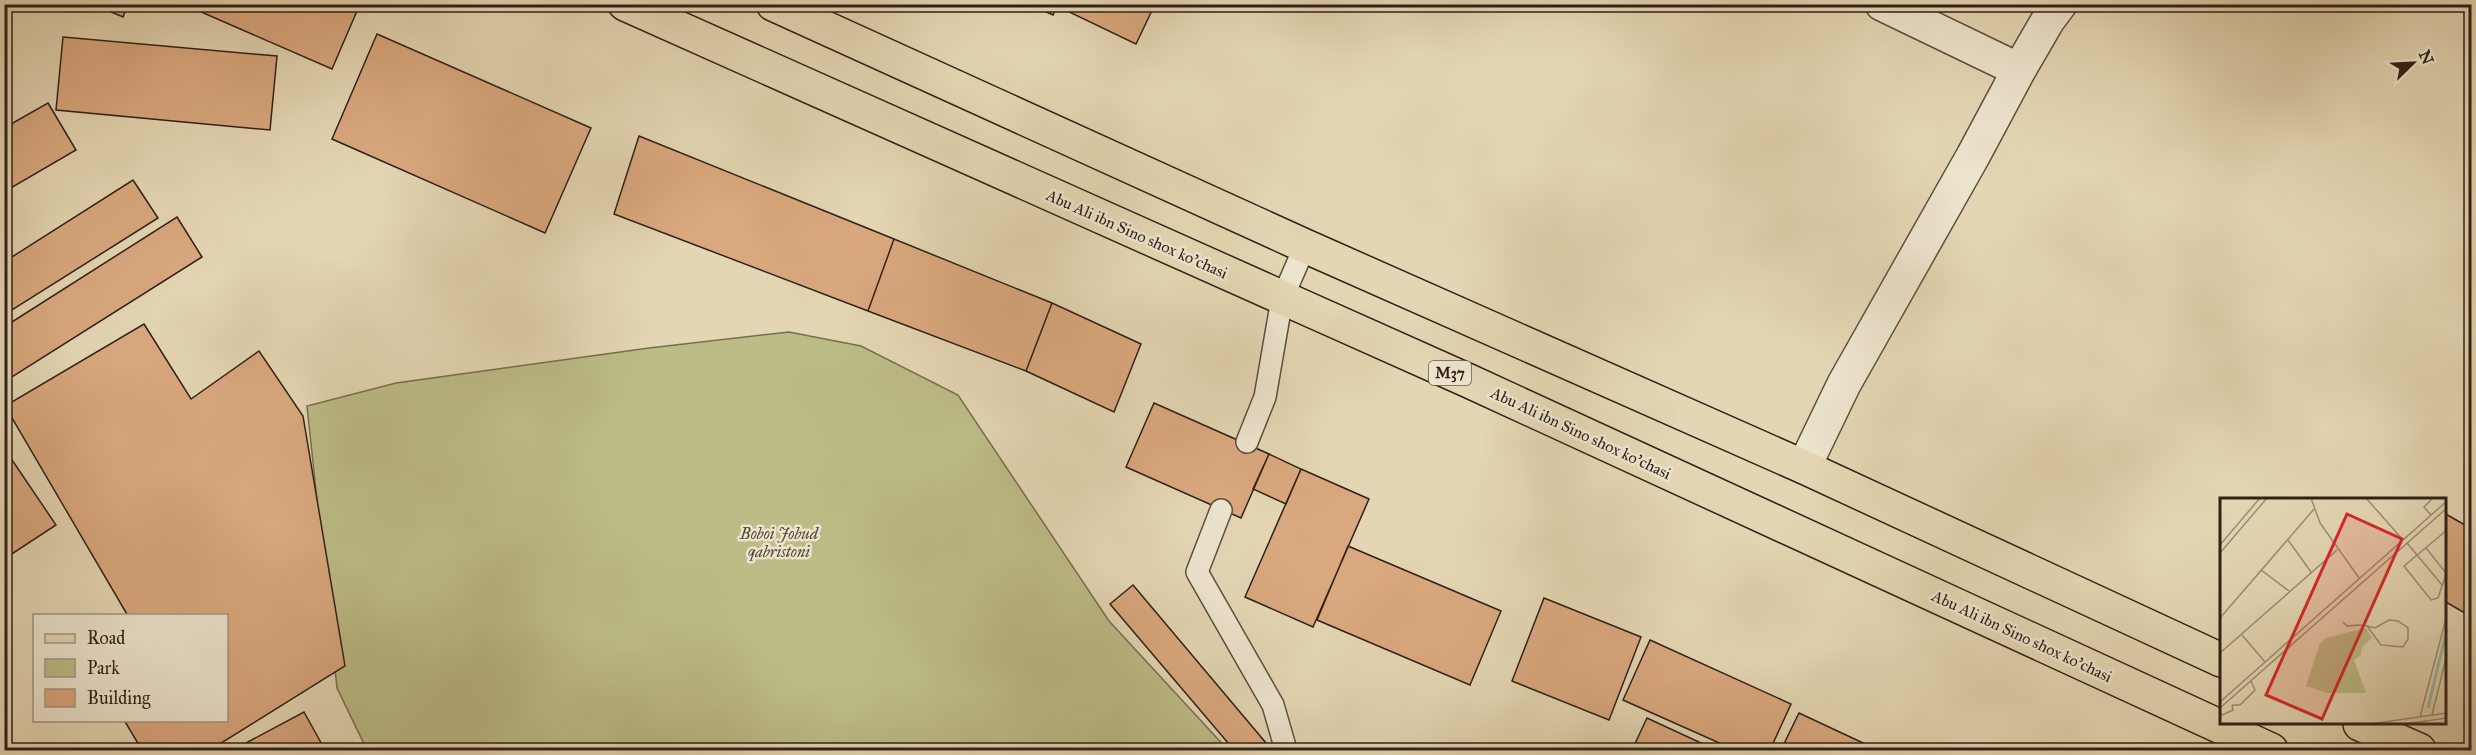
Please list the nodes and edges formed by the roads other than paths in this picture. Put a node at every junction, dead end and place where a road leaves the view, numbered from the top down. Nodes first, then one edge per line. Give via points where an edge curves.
1 (625, 4) edge
2 (773, 4) edge
3 (1882, 4) edge
4 (2060, 4) edge
5 (2019, 70) junction
6 (1305, 246) junction
7 (1282, 298) junction
8 (1247, 442) dead end
9 (1804, 467) junction
10 (1221, 510) dead end
11 (2220, 660) edge
12 (2364, 725) edge
13 (1286, 750) edge
14 (2271, 750) edge
15 (2419, 750) edge

1 - 7 main road, Abu Ali ibn Sino shox ko'chasi / M37
2 - 6 main road
3 - 5 street
4 - 5 street
5 - 9 street via 1844,384
6 - 7 lane
6 - 9 main road
7 - 8 lane via 1265,397
7 - 14 main road, Abu Ali ibn Sino shox ko'chasi / M37
9 - 11 main road
10 - 13 lane via 1197,572 1273,705
12 - 15 main road

